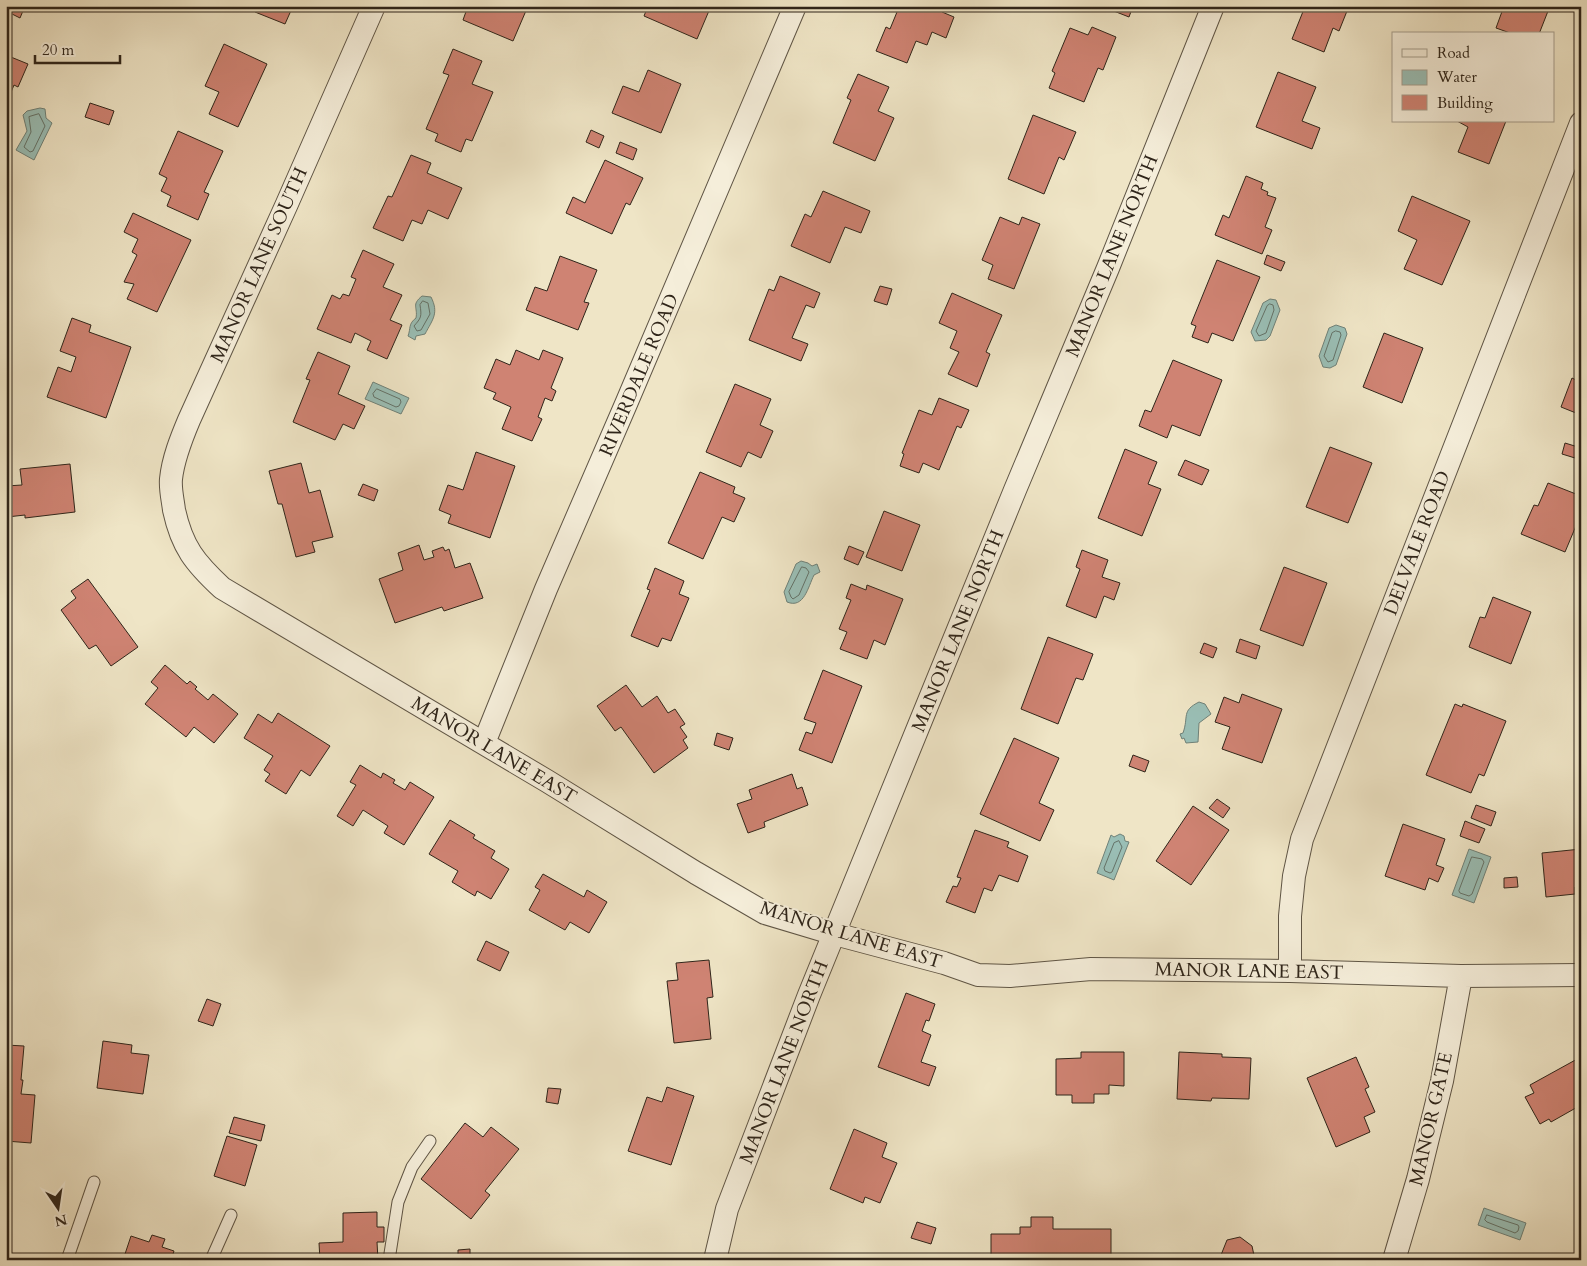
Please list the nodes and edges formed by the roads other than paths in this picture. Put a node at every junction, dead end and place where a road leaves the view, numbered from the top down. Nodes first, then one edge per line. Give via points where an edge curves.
1 (374, 6) edge
2 (795, 6) edge
3 (1213, 6) edge
4 (1581, 123) edge
5 (178, 528) joint
6 (484, 744) junction
7 (835, 934) junction
8 (1290, 971) junction
9 (1581, 975) edge
10 (1461, 976) junction
11 (430, 1141) dead end
12 (94, 1182) dead end
13 (231, 1215) dead end
14 (68, 1260) edge
15 (211, 1260) edge
16 (389, 1260) edge
17 (715, 1260) edge
18 (1394, 1260) edge

1 - 5 street, MANOR LANE SOUTH via 175,455 170,481
2 - 6 street, RIVERDALE ROAD via 546,589
3 - 7 street, MANOR LANE NORTH
4 - 8 street, DELVALE ROAD via 1302,839 1290,916
5 - 6 street, MANOR LANE EAST via 185,546 201,569 222,588
6 - 7 street, MANOR LANE EAST via 764,913
7 - 8 street, MANOR LANE EAST via 978,975 1010,976 1091,969
7 - 17 street, MANOR LANE NORTH via 728,1209
8 - 10 street, MANOR LANE EAST
9 - 10 street, MANOR LANE EAST
10 - 18 street, MANOR GATE via 1442,1081
11 - 16 lane via 412,1167 398,1202
12 - 14 lane
13 - 15 lane

